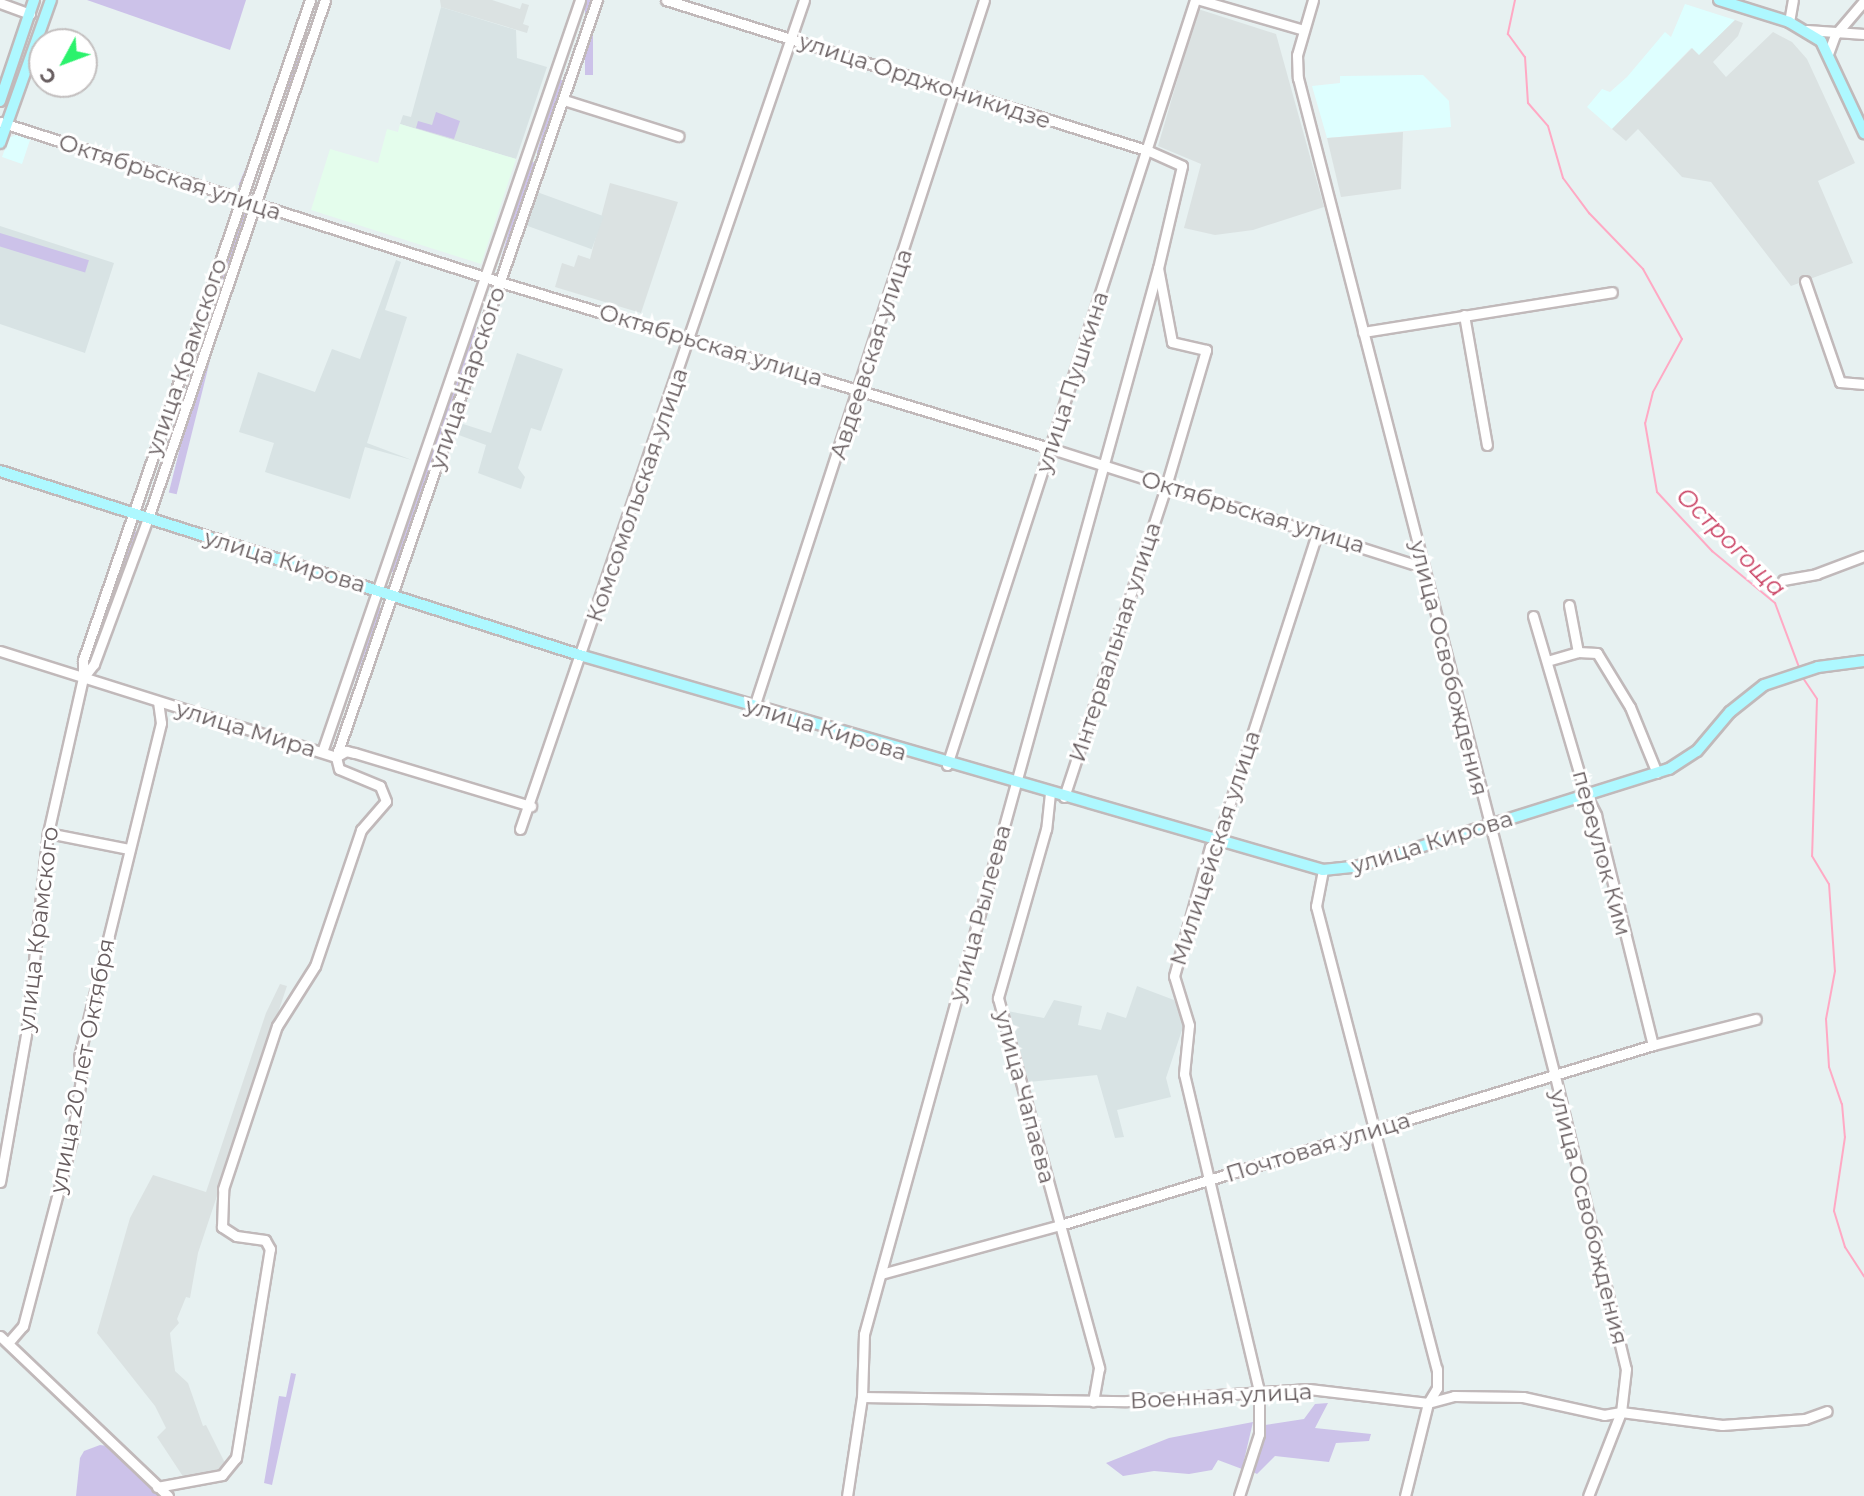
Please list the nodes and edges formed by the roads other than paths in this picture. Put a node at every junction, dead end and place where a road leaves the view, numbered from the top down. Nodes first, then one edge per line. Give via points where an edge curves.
1 (34, 0) edge
2 (51, 0) edge
3 (310, 0) edge
4 (325, 0) edge
5 (580, 0) edge
6 (597, 0) edge
7 (666, 0) edge
8 (804, 0) edge
9 (984, 0) edge
10 (1197, 0) edge
11 (1313, 0) edge
12 (1719, 0) edge
13 (1793, 0) edge
14 (1864, 1) edge
15 (0, 3) edge
16 (30, 14) junction
17 (44, 19) junction
18 (1789, 22) junction
19 (1802, 28) junction
20 (1304, 30) junction
21 (1864, 34) edge
22 (1835, 35) junction
23 (298, 37) junction
24 (790, 38) junction
25 (310, 41) junction
26 (1821, 41) junction
27 (1828, 54) junction
28 (955, 91) junction
29 (564, 100) junction
30 (0, 101) edge
31 (3, 123) edge
32 (1864, 133) edge
33 (678, 136) dead end
34 (0, 143) edge
35 (1149, 151) junction
36 (1182, 166) joint
37 (240, 200) junction
38 (253, 204) junction
39 (1158, 268) junction
40 (485, 277) junction
41 (1805, 281) dead end
42 (500, 282) junction
43 (1612, 292) dead end
44 (1464, 315) junction
45 (1363, 332) junction
46 (1138, 333) joint
47 (690, 339) junction
48 (1864, 384) edge
49 (860, 390) junction
50 (1487, 445) dead end
51 (1049, 448) junction
52 (1102, 464) junction
53 (0, 471) edge
54 (1166, 486) junction
55 (133, 513) junction
56 (148, 518) junction
57 (1318, 531) junction
58 (1864, 556) edge
59 (1423, 567) junction
60 (1783, 580) dead end
61 (376, 589) junction
62 (394, 595) junction
63 (1569, 605) dead end
64 (1533, 616) dead end
65 (0, 651) edge
66 (1578, 652) junction
67 (583, 656) junction
68 (1547, 661) junction
69 (1864, 661) edge
70 (83, 678) junction
71 (158, 702) junction
72 (754, 707) junction
73 (322, 752) junction
74 (336, 757) junction
75 (947, 765) junction
76 (1657, 774) junction
77 (1016, 783) junction
78 (1050, 793) junction
79 (1585, 793) junction
80 (1064, 797) junction
81 (531, 806) junction
82 (1489, 825) junction
83 (520, 829) dead end
84 (48, 833) junction
85 (1218, 840) junction
86 (129, 849) junction
87 (1323, 870) junction
88 (1756, 1019) dead end
89 (1653, 1045) junction
90 (1555, 1076) junction
91 (1375, 1129) junction
92 (1207, 1181) junction
93 (0, 1182) edge
94 (1057, 1226) junction
95 (881, 1274) junction
96 (0, 1336) edge
97 (8, 1343) junction
98 (1259, 1391) junction
99 (862, 1397) junction
100 (1093, 1401) junction
101 (1428, 1403) junction
102 (1827, 1411) dead end
103 (1621, 1412) junction
104 (158, 1487) junction
105 (168, 1496) edge
106 (847, 1496) edge
107 (1239, 1496) edge
108 (1405, 1496) edge
109 (1588, 1496) edge

1 - 16 main road
2 - 17 main road
3 - 23 street, улица Крамского
4 - 25 street, улица Крамского
5 - 40 street, улица Нарского
6 - 29 street, улица Нарского
7 - 24 street, улица Орджоникидзе
8 - 24 street, Комсомольская улица
9 - 28 street, Авдеевская улица
10 - 20 street
10 - 35 street, улица Пушкина
11 - 20 street, улица Освобождения
12 - 18 main road
13 - 18 street
14 - 22 street
15 - 16 street
16 - 17 main road
16 - 30 main road
17 - 31 main road
18 - 19 main road
19 - 22 street
19 - 26 main road
20 - 45 street, улица Освобождения via 1297,55 1298,78
21 - 22 street
22 - 26 street
22 - 27 street
23 - 25 street
23 - 37 street, улица Крамского
24 - 28 street, улица Орджоникидзе
24 - 47 street, Комсомольская улица
25 - 38 street, улица Крамского
26 - 27 main road
27 - 32 main road
28 - 35 street, улица Орджоникидзе
28 - 49 street, Авдеевская улица
29 - 33 street
29 - 42 street, улица Нарского
31 - 34 main road
31 - 37 street, Октябрьская улица
35 - 36 street, улица Орджоникидзе
35 - 51 street, улица Пушкина
36 - 39 street, Интервальная улица
37 - 38 street, Октябрьская улица
37 - 55 street, улица Крамского
38 - 40 street, Октябрьская улица
38 - 56 street, улица Крамского
39 - 46 street, Интервальная улица
39 - 54 street, Интервальная улица via 1172,342 1206,350
40 - 42 street, Октябрьская улица
40 - 61 street, улица Нарского
41 - 48 street via 1840,382
42 - 47 street, Октябрьская улица
42 - 62 street, улица Нарского
43 - 44 street
44 - 45 street
44 - 50 street
45 - 59 street, улица Освобождения
46 - 52 street, улица Рылеева
47 - 49 street, Октябрьская улица
47 - 67 street, Комсомольская улица
49 - 51 street, Октябрьская улица
49 - 72 street, Авдеевская улица
51 - 52 street, Октябрьская улица
51 - 75 street, улица Пушкина
52 - 54 street, Октябрьская улица
52 - 77 street, улица Рылеева
53 - 55 main road, улица Кирова
54 - 57 street, Октябрьская улица
54 - 80 street, Интервальная улица
55 - 56 main road, улица Кирова
55 - 70 street, улица Крамского via 83,660
56 - 61 main road, улица Кирова
56 - 70 street, улица Крамского via 94,664
57 - 59 street, Октябрьская улица
57 - 85 street, Милицейская улица
58 - 60 street via 1816,574
59 - 82 street, улица Освобождения
61 - 62 main road, улица Кирова
61 - 73 street, улица Нарского
62 - 67 main road, улица Кирова
62 - 74 street, улица Нарского
63 - 66 street
64 - 68 street, переулок Ким
65 - 70 street, улица Мира
66 - 68 street
66 - 76 street via 1597,653 1630,707
67 - 72 main road, улица Кирова
67 - 81 street, Комсомольская улица
68 - 79 street, переулок Ким
69 - 76 main road, улица Кирова via 1785,677 1746,697 1697,751
70 - 71 street, улица Мира
70 - 84 street, улица Крамского
71 - 73 street, улица Мира
71 - 86 street, улица 20 лет Октября via 161,723
72 - 75 main road, улица Кирова
73 - 74 street, улица Мира
74 - 81 street, улица Мира via 346,751 362,755
74 - 104 street via 339,769 380,786 386,801 361,830 315,966 277,1026 223,1189 222,1227 236,1236 265,1240 270,1252 236,1458 222,1475
75 - 77 main road, улица Кирова
76 - 79 main road, улица Кирова
77 - 78 main road, улица Кирова
77 - 95 street, улица Рылеева
78 - 80 main road, улица Кирова
78 - 94 street, улица Чапаева via 1046,829 998,998 1031,1105 1038,1156
79 - 82 main road, улица Кирова
79 - 89 street, переулок Ким via 1601,835
80 - 85 main road, улица Кирова
81 - 83 street, Комсомольская улица
82 - 87 main road, улица Кирова via 1359,866
82 - 90 street, улица Освобождения
84 - 86 street
84 - 93 street, улица Крамского via 26,1034
85 - 87 main road, улица Кирова
85 - 92 street, Милицейская улица via 1211,843 1174,976 1189,1025 1184,1074
86 - 97 street, улица 20 лет Октября via 90,1003 79,1057 81,1079 72,1139 45,1250 23,1326
87 - 91 street via 1317,906
88 - 89 street, Почтовая улица
89 - 90 street, Почтовая улица
90 - 91 street, Почтовая улица
90 - 103 street, улица Освобождения via 1626,1369
91 - 92 street, Почтовая улица
91 - 101 street via 1437,1368 1437,1388
92 - 94 street, Почтовая улица
92 - 98 street, Милицейская улица
94 - 95 street, Почтовая улица
94 - 100 street, улица Чапаева via 1099,1368
95 - 99 street, улица Рылеева via 864,1334
96 - 97 street
97 - 104 street
98 - 100 street, Военная улица
98 - 101 street, Военная улица via 1309,1390
98 - 107 street, Милицейская улица via 1261,1413
99 - 100 street, Военная улица
99 - 106 street, улица Рылеева
101 - 103 street, Военная улица via 1454,1396 1522,1397 1604,1415
101 - 108 street
102 - 103 street, Военная улица via 1805,1419 1722,1425
103 - 109 street, улица Освобождения
104 - 105 street

